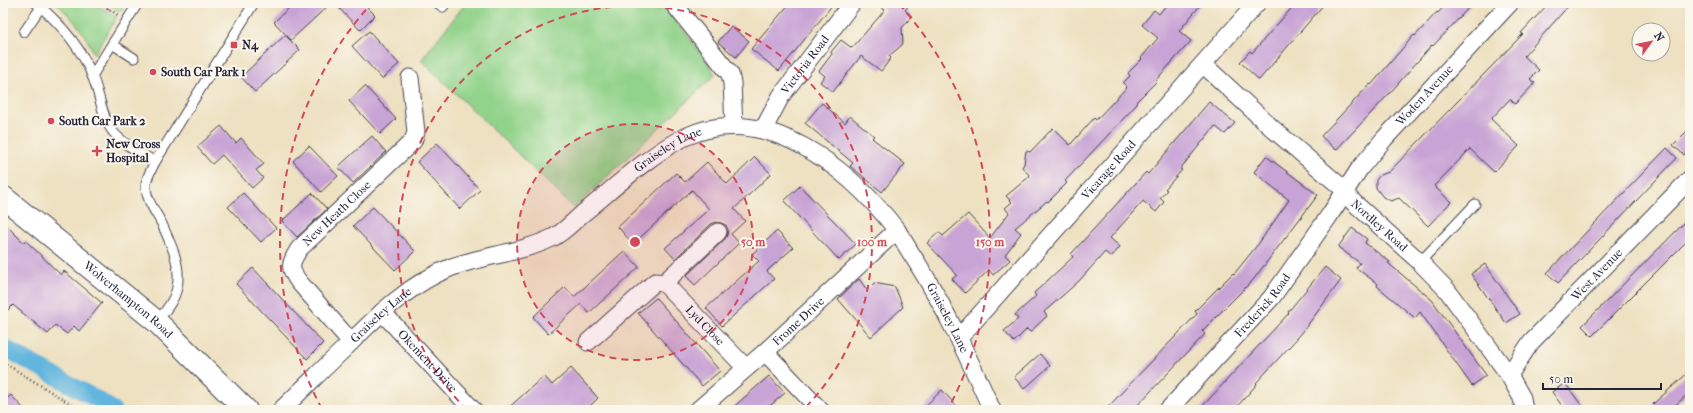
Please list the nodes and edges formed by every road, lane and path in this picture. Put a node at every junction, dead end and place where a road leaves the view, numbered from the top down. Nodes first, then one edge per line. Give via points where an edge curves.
1 (100, 3) edge
2 (112, 3) edge
3 (138, 3) edge
4 (254, 3) edge
5 (437, 3) edge
6 (446, 3) edge
7 (673, 3) edge
8 (852, 3) edge
9 (1257, 3) edge
10 (1510, 3) edge
11 (39, 5) edge
12 (108, 8) junction
13 (127, 21) junction
14 (24, 32) dead end
15 (112, 44) junction
16 (134, 58) dead end
17 (1204, 65) junction
18 (92, 76) junction
19 (410, 78) dead end
20 (734, 126) junction
21 (763, 130) junction
22 (155, 162) junction
23 (1690, 179) edge
24 (1345, 192) junction
25 (3, 197) edge
26 (1475, 204) dead end
27 (896, 230) junction
28 (718, 232) dead end
29 (1420, 262) junction
30 (664, 283) junction
31 (382, 312) junction
32 (157, 322) junction
33 (959, 338) junction
34 (351, 342) junction
35 (588, 342) dead end
36 (765, 352) junction
37 (3, 362) edge
38 (746, 368) junction
39 (1509, 375) junction
40 (80, 410) edge
41 (246, 410) edge
42 (281, 410) edge
43 (473, 410) edge
44 (698, 410) edge
45 (820, 410) edge
46 (992, 410) edge
47 (1168, 410) edge
48 (1524, 410) edge

1 - 12 path
2 - 12 path
3 - 13 lane
4 - 22 lane
5 - 6 lane via 443,7
7 - 20 street via 730,74
8 - 21 street, Victoria Road via 781,96
9 - 17 street, Vicarage Road
10 - 24 street, Woden Avenue via 1384,140 1360,168
11 - 14 lane
11 - 18 lane via 63,29
12 - 13 path
13 - 15 lane
15 - 16 lane
15 - 18 lane
17 - 24 street, Nordley Road
17 - 33 street, Vicarage Road
18 - 22 lane via 105,118 112,131
19 - 34 street, New Heath Close via 416,132 413,141 299,249 291,262 292,272 298,282
20 - 21 street, Graiseley Lane
20 - 31 street, Graiseley Lane via 685,137 659,153 554,237 515,251 452,267 420,284
21 - 27 street, Graiseley Lane via 790,139 845,176
22 - 32 lane via 146,188 149,201 176,259 178,274 173,300
23 - 39 street, West Avenue via 1531,342
24 - 29 street, Nordley Road
24 - 47 street, Frederick Road via 1272,297
25 - 32 street, Wolverhampton Road
26 - 29 lane
27 - 33 street, Graiseley Lane
27 - 36 street, Frome Drive
28 - 30 street
29 - 39 street, Nordley Road via 1447,290
30 - 35 street via 654,282
30 - 38 street, Lyd Close
31 - 34 street, Graiseley Lane
31 - 43 street, Okement Drive
32 - 41 street, Wolverhampton Road
33 - 46 street, Graiseley Lane
34 - 42 street, Graiseley Lane
36 - 38 street, Frome Drive
36 - 45 street
37 - 40 path
38 - 44 street, Frome Drive
39 - 48 street, Nordley Road via 1522,398

